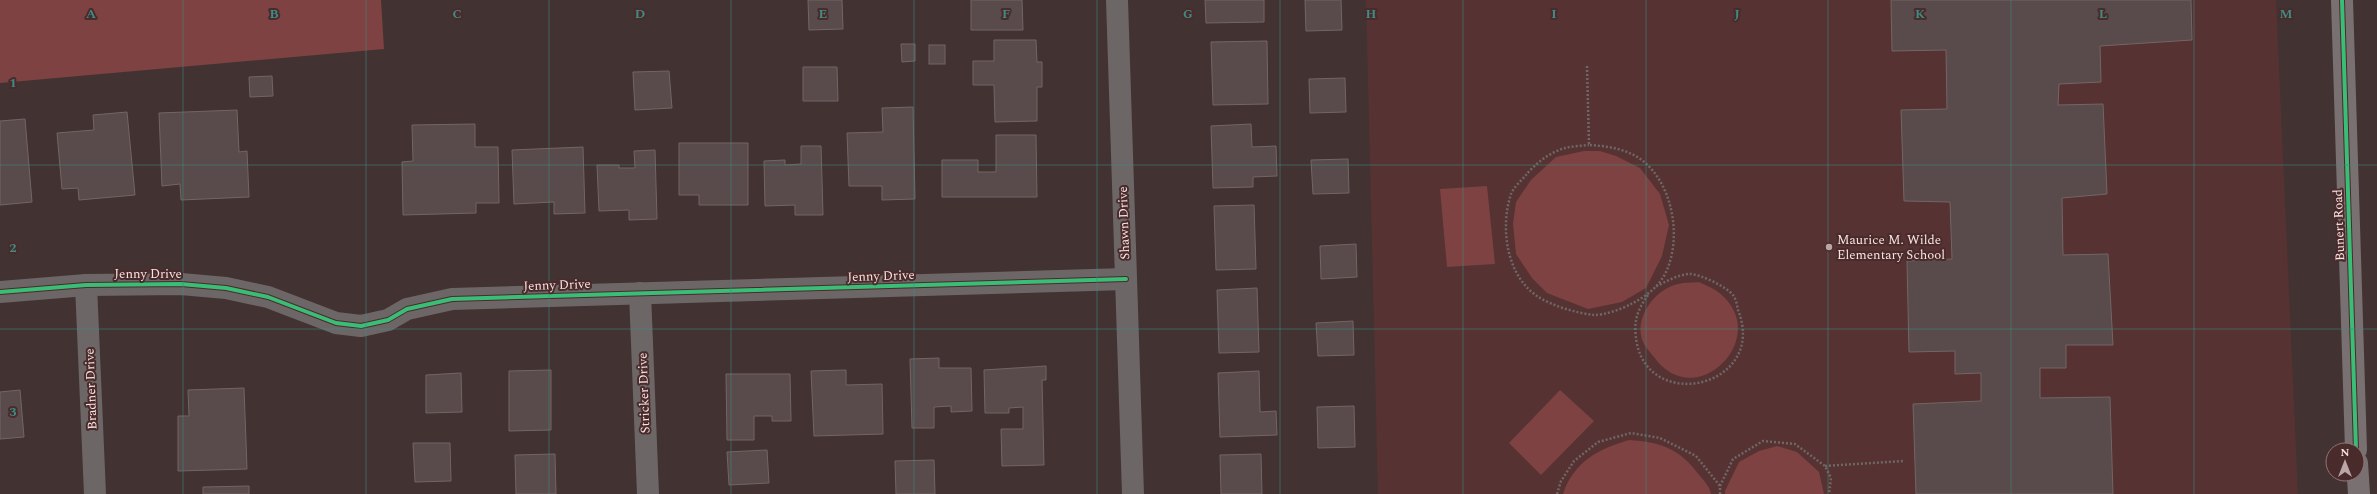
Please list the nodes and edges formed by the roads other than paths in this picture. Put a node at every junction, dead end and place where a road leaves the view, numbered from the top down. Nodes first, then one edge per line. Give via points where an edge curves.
1 (1117, 0) edge
2 (2342, 0) edge
3 (1126, 279) junction
4 (86, 285) junction
5 (0, 292) edge
6 (640, 293) junction
7 (2356, 442) edge
8 (2358, 482) edge
9 (95, 494) edge
10 (648, 494) edge
11 (1134, 494) edge
12 (2358, 494) edge

1 - 3 street, Shawn Drive
2 - 7 street, Bunert Road
3 - 6 street, Jenny Drive
3 - 11 street, Shawn Drive
4 - 5 street, Jenny Drive
4 - 6 street, Jenny Drive via 181,284 226,288 268,297 336,323 361,326 388,320 406,309 452,300
4 - 9 street, Bradner Drive
6 - 10 street, Stricker Drive
8 - 12 street

